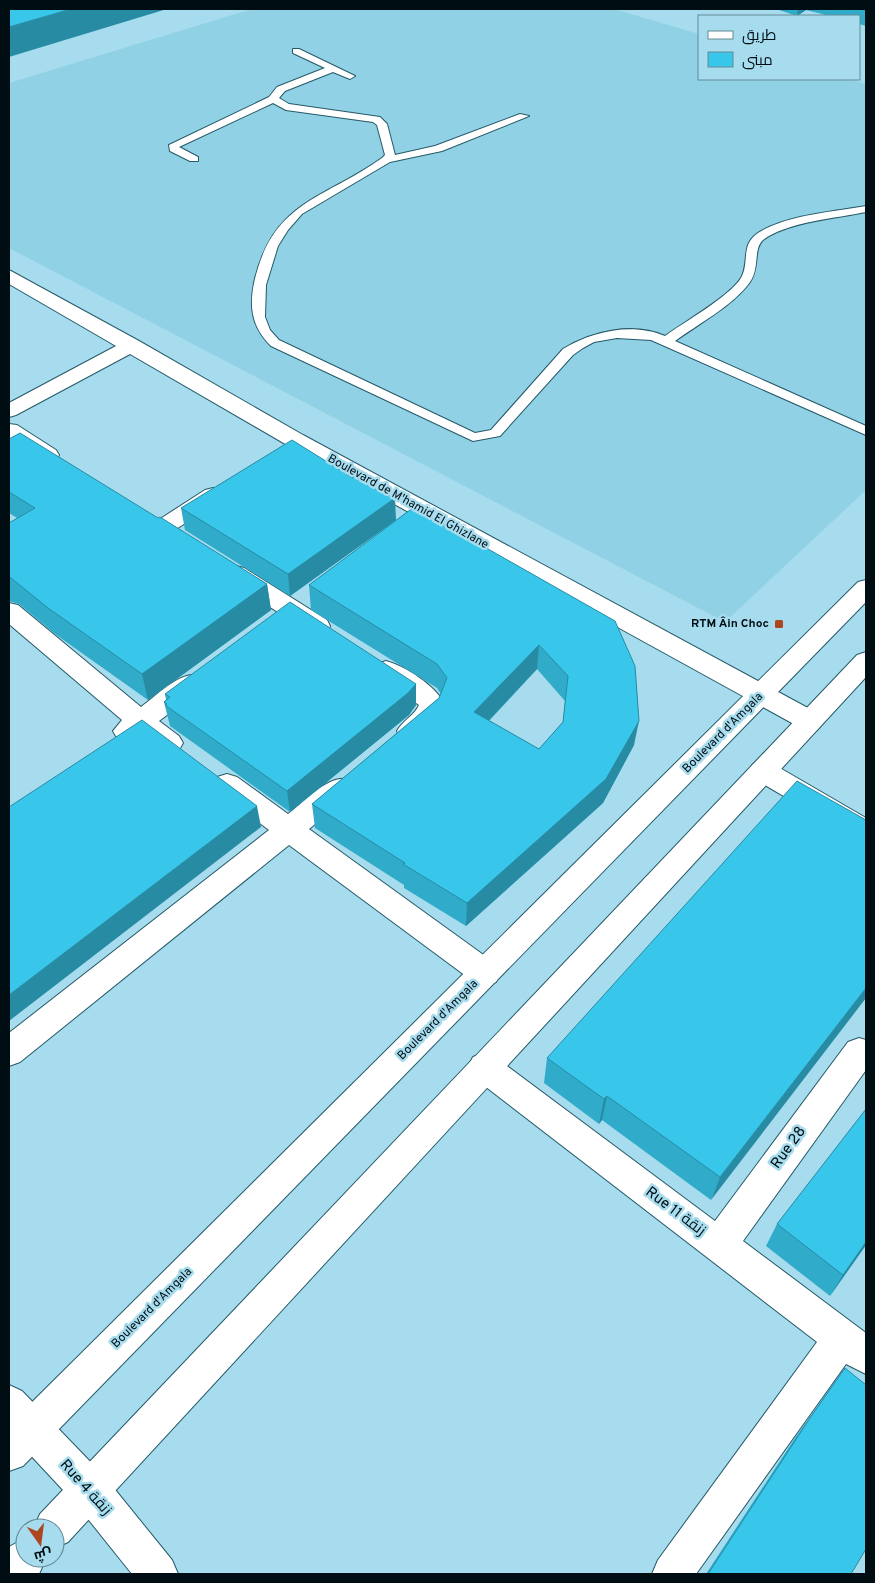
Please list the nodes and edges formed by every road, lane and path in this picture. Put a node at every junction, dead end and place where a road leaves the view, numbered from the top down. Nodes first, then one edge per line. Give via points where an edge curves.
1 (296, 51) dead end
2 (333, 68) junction
3 (350, 76) dead end
4 (274, 99) junction
5 (524, 116) dead end
6 (194, 159) dead end
7 (389, 159) junction
8 (866, 209) edge
9 (9, 276) edge
10 (665, 342) junction
11 (132, 345) junction
12 (9, 410) edge
13 (9, 430) edge
14 (866, 431) edge
15 (65, 466) edge
16 (229, 484) edge
17 (426, 511) junction
18 (402, 529) edge
19 (187, 543) edge
20 (219, 563) edge
21 (866, 588) edge
22 (300, 603) junction
23 (11, 615) edge
24 (268, 627) edge
25 (340, 640) edge
26 (364, 656) edge
27 (866, 660) edge
28 (212, 668) edge
29 (761, 695) junction
30 (140, 721) junction
31 (810, 721) junction
32 (108, 744) edge
33 (388, 748) edge
34 (366, 767) edge
35 (763, 771) junction
36 (290, 830) junction
37 (866, 831) edge
38 (485, 972) junction
39 (9, 1052) edge
40 (863, 1054) edge
41 (484, 1068) junction
42 (719, 1245) junction
43 (854, 1347) edge
44 (16, 1429) edge
45 (90, 1490) junction
46 (63, 1518) edge
47 (158, 1574) edge
48 (672, 1574) edge

1 - 2 lane
2 - 3 lane
2 - 4 lane via 281,89
4 - 6 lane via 174,145 174,149
4 - 7 lane via 286,107 376,119 382,124 390,151
5 - 7 lane via 438,149
7 - 10 lane via 308,204 280,231 266,261 257,298 261,329 275,343 466,436 480,438 495,434 568,352 590,339 629,334 653,336
8 - 10 lane via 780,227 762,234 752,245 750,271 745,281
9 - 11 street, Boulevard de M'hamid El Ghizlane
10 - 14 lane
11 - 12 street
11 - 17 street, Boulevard de M'hamid El Ghizlane via 287,445
13 - 15 street
16 - 19 street via 154,523
17 - 18 street
17 - 29 street, Boulevard de M'hamid El Ghizlane
20 - 22 street
21 - 29 street, Boulevard d'Amgala
22 - 24 street
22 - 25 street
23 - 30 street
26 - 33 street via 427,697 432,704 429,714
27 - 31 street
28 - 30 street
29 - 31 street, Boulevard de M'hamid El Ghizlane
29 - 38 street, Boulevard d'Amgala
30 - 32 street
30 - 36 street
31 - 35 street
34 - 36 street
35 - 37 street
35 - 41 street
36 - 38 street
36 - 39 street
38 - 44 street, Boulevard d'Amgala
40 - 42 street, Rue 28
41 - 42 street, Rue 11 زنقة
41 - 45 street
42 - 43 street, Rue 11 زنقة
43 - 48 street
44 - 45 street, Rue 4 زنقة
45 - 46 street
45 - 47 street, Rue 4 زنقة

